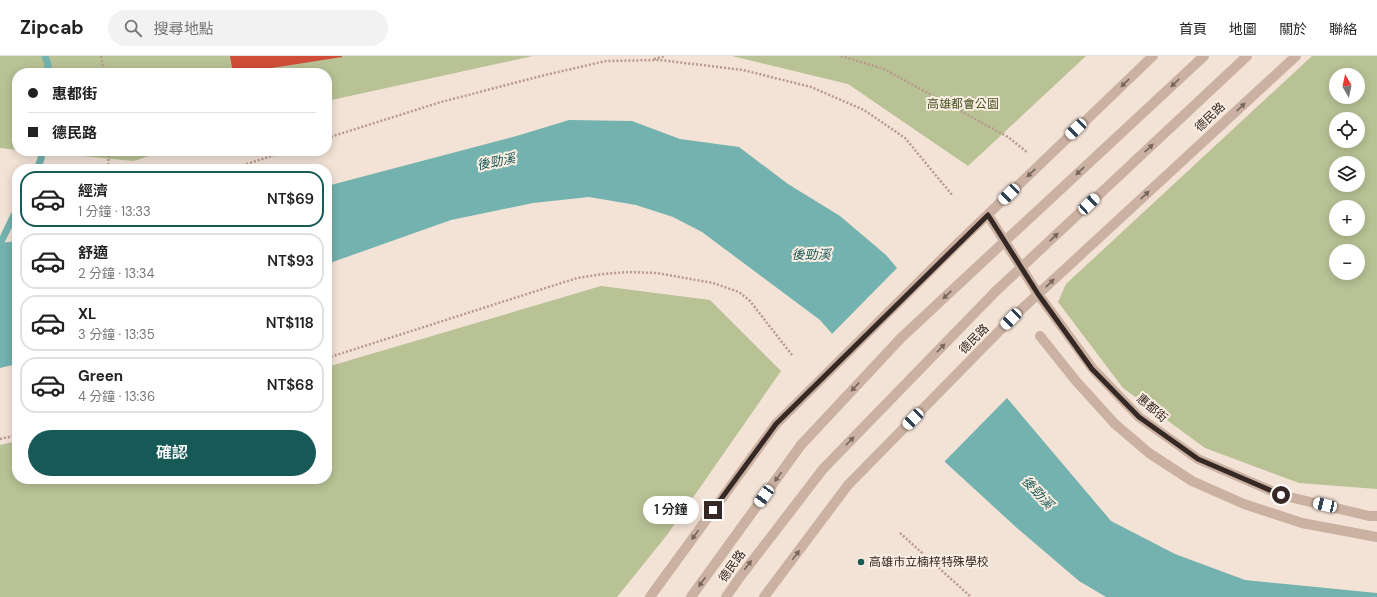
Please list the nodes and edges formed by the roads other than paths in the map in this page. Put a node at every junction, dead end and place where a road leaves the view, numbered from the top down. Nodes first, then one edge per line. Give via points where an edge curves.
1 (1153, 56) edge
2 (1204, 56) edge
3 (1247, 56) edge
4 (1296, 56) edge
5 (988, 215) junction
6 (1005, 241) junction
7 (1021, 267) junction
8 (1038, 294) junction
9 (1040, 336) dead end
10 (1377, 516) edge
11 (1377, 537) edge
12 (650, 597) edge
13 (691, 597) edge
14 (726, 597) edge
15 (764, 597) edge

1 -> 5 street
2 -> 6 street, 德民路
7 -> 3 street, 德民路
8 -> 4 street, 德民路
5 - 6 street, 惠都街
5 -> 12 street, bridge via 776,424
6 - 7 street, 惠都街
6 -> 13 street, 德民路, bridge via 901,338 801,445
7 - 8 street, 惠都街
14 -> 7 street, 德民路, bridge via 823,469
8 - 10 street, 惠都街 via 1092,369 1139,417 1198,459 1281,495
15 -> 8 street, 德民路, bridge via 848,485
9 - 11 street via 1115,424 1150,453 1192,481 1244,504 1302,523

